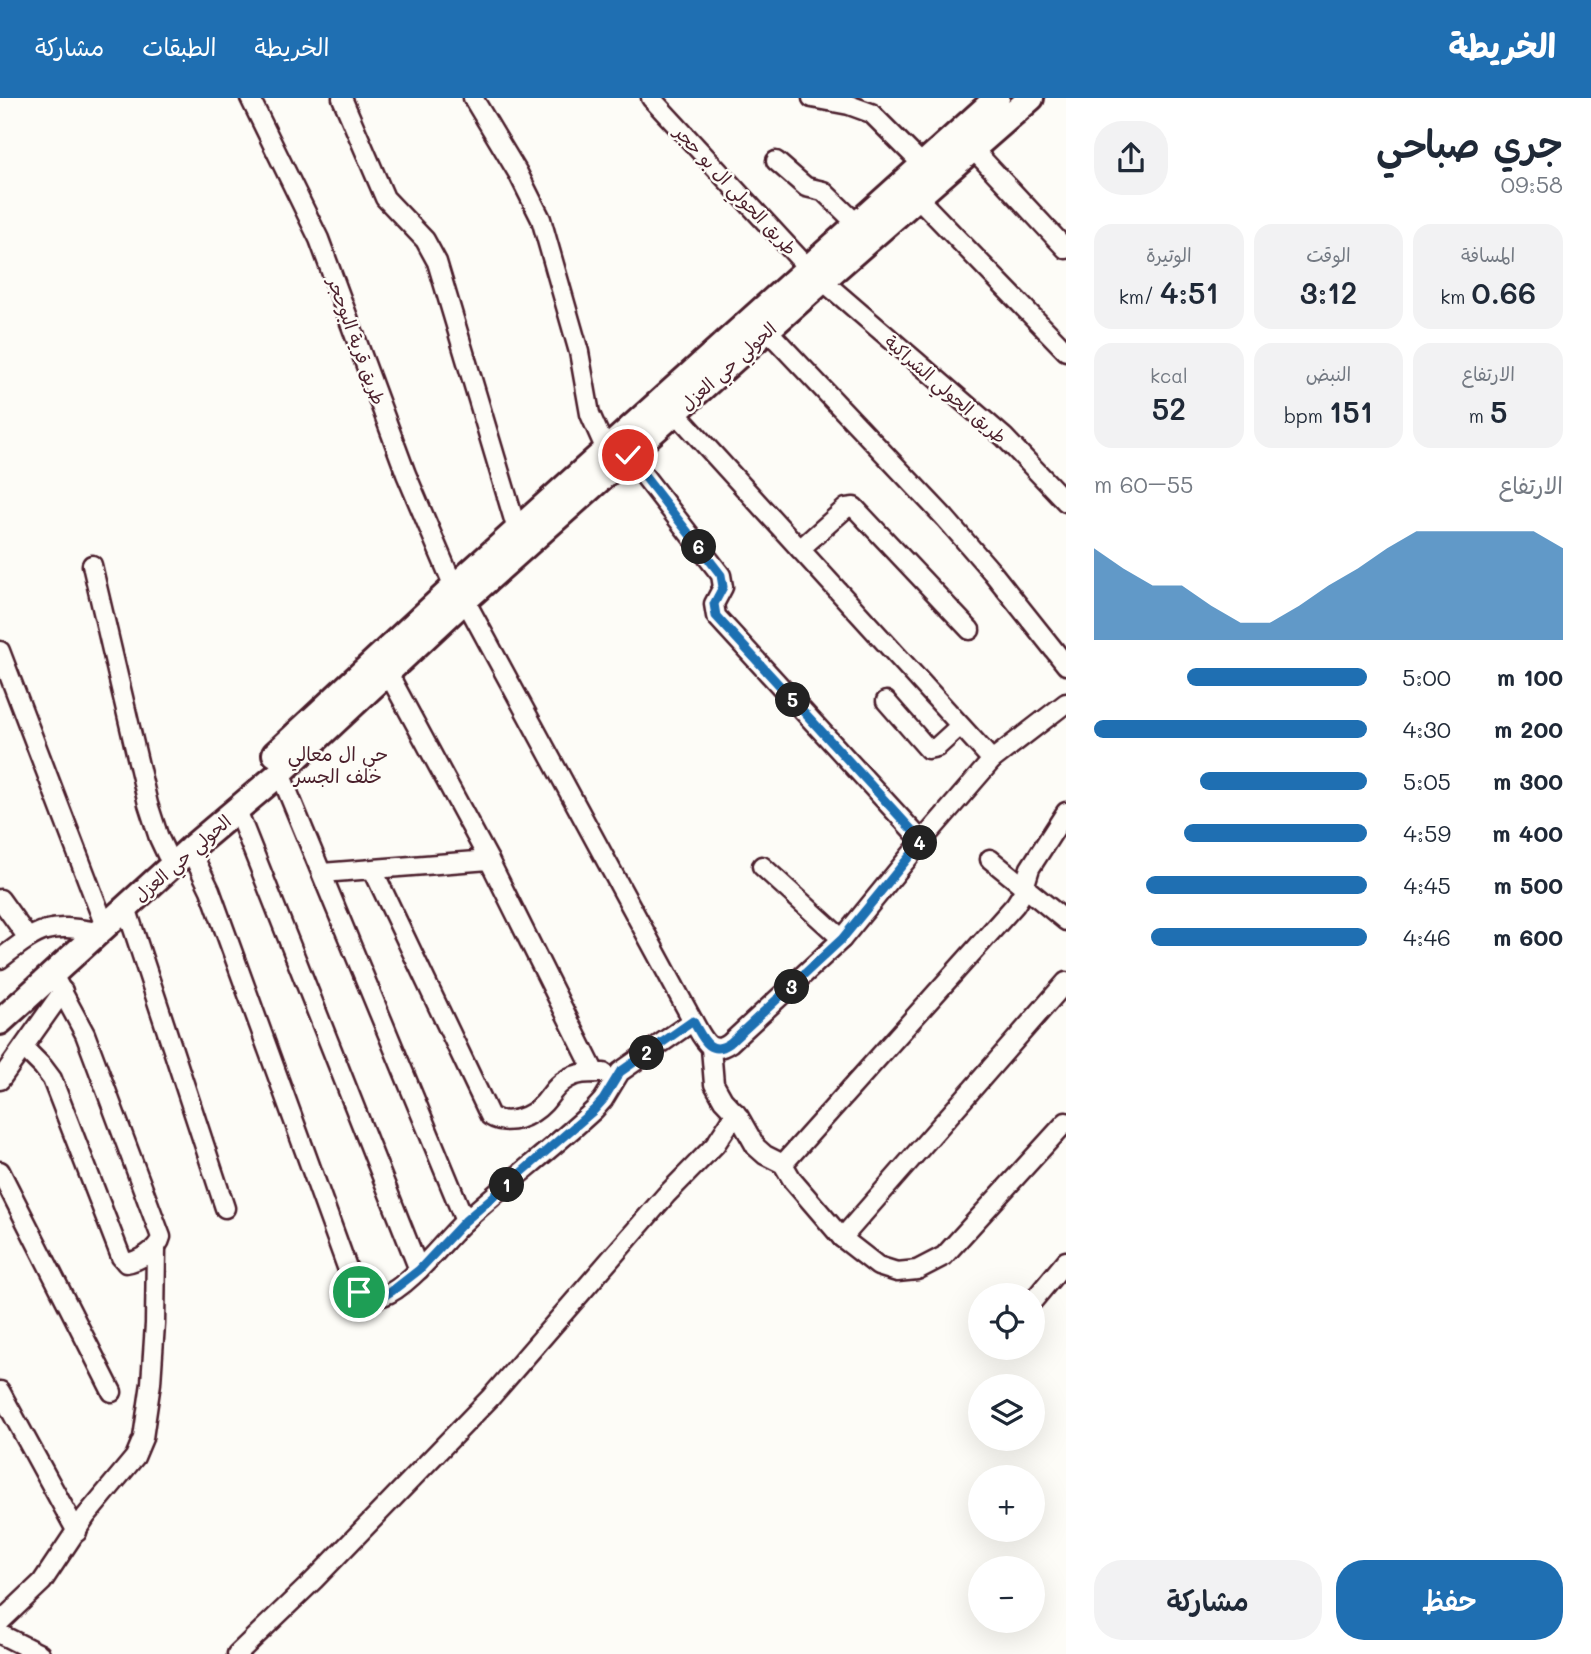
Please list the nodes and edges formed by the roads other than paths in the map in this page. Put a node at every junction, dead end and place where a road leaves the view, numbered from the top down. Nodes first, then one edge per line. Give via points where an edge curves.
1 (250, 98) edge
2 (342, 98) edge
3 (473, 98) edge
4 (651, 98) edge
5 (812, 98) edge
6 (997, 98) edge
7 (1031, 98) edge
8 (972, 148) junction
9 (776, 161) dead end
10 (923, 165) junction
11 (917, 197) junction
12 (857, 224) junction
13 (1066, 249) edge
14 (815, 275) junction
15 (768, 331) junction
16 (1066, 351) edge
17 (676, 413) junction
18 (617, 452) junction
19 (1066, 502) edge
20 (517, 530) junction
21 (800, 549) junction
22 (92, 565) dead end
23 (460, 594) junction
24 (970, 630) dead end
25 (0, 651) edge
26 (1066, 665) edge
27 (388, 673) junction
28 (886, 701) dead end
29 (1066, 703) edge
30 (960, 726) junction
31 (992, 760) junction
32 (280, 773) junction
33 (237, 810) junction
34 (1066, 812) edge
35 (922, 841) junction
36 (179, 852) junction
37 (990, 859) dead end
38 (489, 860) junction
39 (762, 866) dead end
40 (373, 870) junction
41 (322, 873) junction
42 (1023, 887) junction
43 (0, 899) edge
44 (126, 907) junction
45 (1066, 921) edge
46 (101, 929) junction
47 (27, 938) junction
48 (842, 939) junction
49 (0, 959) edge
50 (58, 982) junction
51 (1066, 982) edge
52 (693, 1021) junction
53 (0, 1022) edge
54 (24, 1048) junction
55 (711, 1048) junction
56 (620, 1072) junction
57 (595, 1073) junction
58 (0, 1080) edge
59 (736, 1113) junction
60 (1066, 1122) edge
61 (783, 1164) junction
62 (0, 1171) edge
63 (225, 1208) dead end
64 (465, 1221) junction
65 (842, 1238) junction
66 (156, 1248) junction
67 (1066, 1261) edge
68 (419, 1270) junction
69 (1045, 1286) edge
70 (0, 1391) edge
71 (112, 1392) dead end
72 (77, 1531) junction
73 (0, 1622) edge
74 (0, 1633) edge
75 (40, 1654) edge
76 (237, 1654) edge

1 - 23 street, طريق قرية البوحجر via 319,239 406,474
2 - 20 street via 385,198 425,240 437,262
3 - 18 street via 541,219 579,352 590,414
4 - 14 street, طريق الحولي ال بو حجر
5 - 10 street via 871,113
6 - 10 highway, الحولي حي العزل
7 - 8 highway, الحولي حي العزل
8 - 11 highway, الحولي حي العزل
8 - 13 street
9 - 12 street via 806,187 823,191
10 - 12 highway, الحولي حي العزل
11 - 14 highway, الحولي حي العزل
11 - 16 street
12 - 14 highway, الحولي حي العزل
14 - 15 highway, الحولي حي العزل
14 - 18 highway, الحولي حي العزل
14 - 19 street, طريق الحولي الشراكية via 1004,437
15 - 17 highway, الحولي حي العزل
15 - 26 street via 945,518
17 - 18 highway, الحولي حي العزل
17 - 21 street
18 - 20 highway, الحولي حي العزل
18 - 23 highway, الحولي حي العزل
18 - 35 street via 721,575 716,616
20 - 23 highway, الحولي حي العزل
21 - 24 street via 846,508 854,507
21 - 30 street
22 - 36 street via 148,804 159,838
23 - 27 highway, الحولي حي العزل
23 - 36 highway, الحولي حي العزل
23 - 52 street, طريق قرية البوحجر
25 - 46 street
27 - 32 highway, الحولي حي العزل
27 - 38 street
28 - 30 street via 928,749 937,747
29 - 31 street
30 - 31 street
31 - 35 street
32 - 33 highway, الحولي حي العزل
32 - 41 street
33 - 36 highway, الحولي حي العزل
33 - 68 street
34 - 42 street
35 - 48 street
36 - 44 highway, الحولي حي العزل via 138,885
36 - 68 street via 210,890 352,1281 359,1292 382,1297
37 - 42 street
38 - 40 street
38 - 57 street
39 - 48 street
40 - 41 street
40 - 57 street via 490,1116 506,1122 527,1116 565,1080
41 - 64 street
42 - 45 street
42 - 61 street via 1016,905
43 - 47 street
44 - 46 highway, الحولي حي العزل
44 - 63 street
46 - 47 street via 54,927
46 - 50 highway, الحولي حي العزل
47 - 49 street
48 - 55 street via 730,1043
50 - 53 highway, الحولي حي العزل
50 - 54 street
50 - 66 street via 85,1034 160,1233
51 - 65 street
52 - 55 street, طريق قرية البوحجر
52 - 56 street
54 - 58 street
54 - 66 street via 55,1086 123,1261 130,1264
55 - 59 street via 714,1084
56 - 57 street
56 - 64 street via 594,1110
59 - 61 street via 760,1151
59 - 76 street via 715,1144 491,1397
60 - 65 street via 953,1248 934,1263 910,1271 887,1270
61 - 65 street
62 - 71 street
64 - 68 street
66 - 72 street via 154,1336 143,1438 135,1457
67 - 69 street
70 - 72 street
72 - 73 street via 42,1582
74 - 75 street

